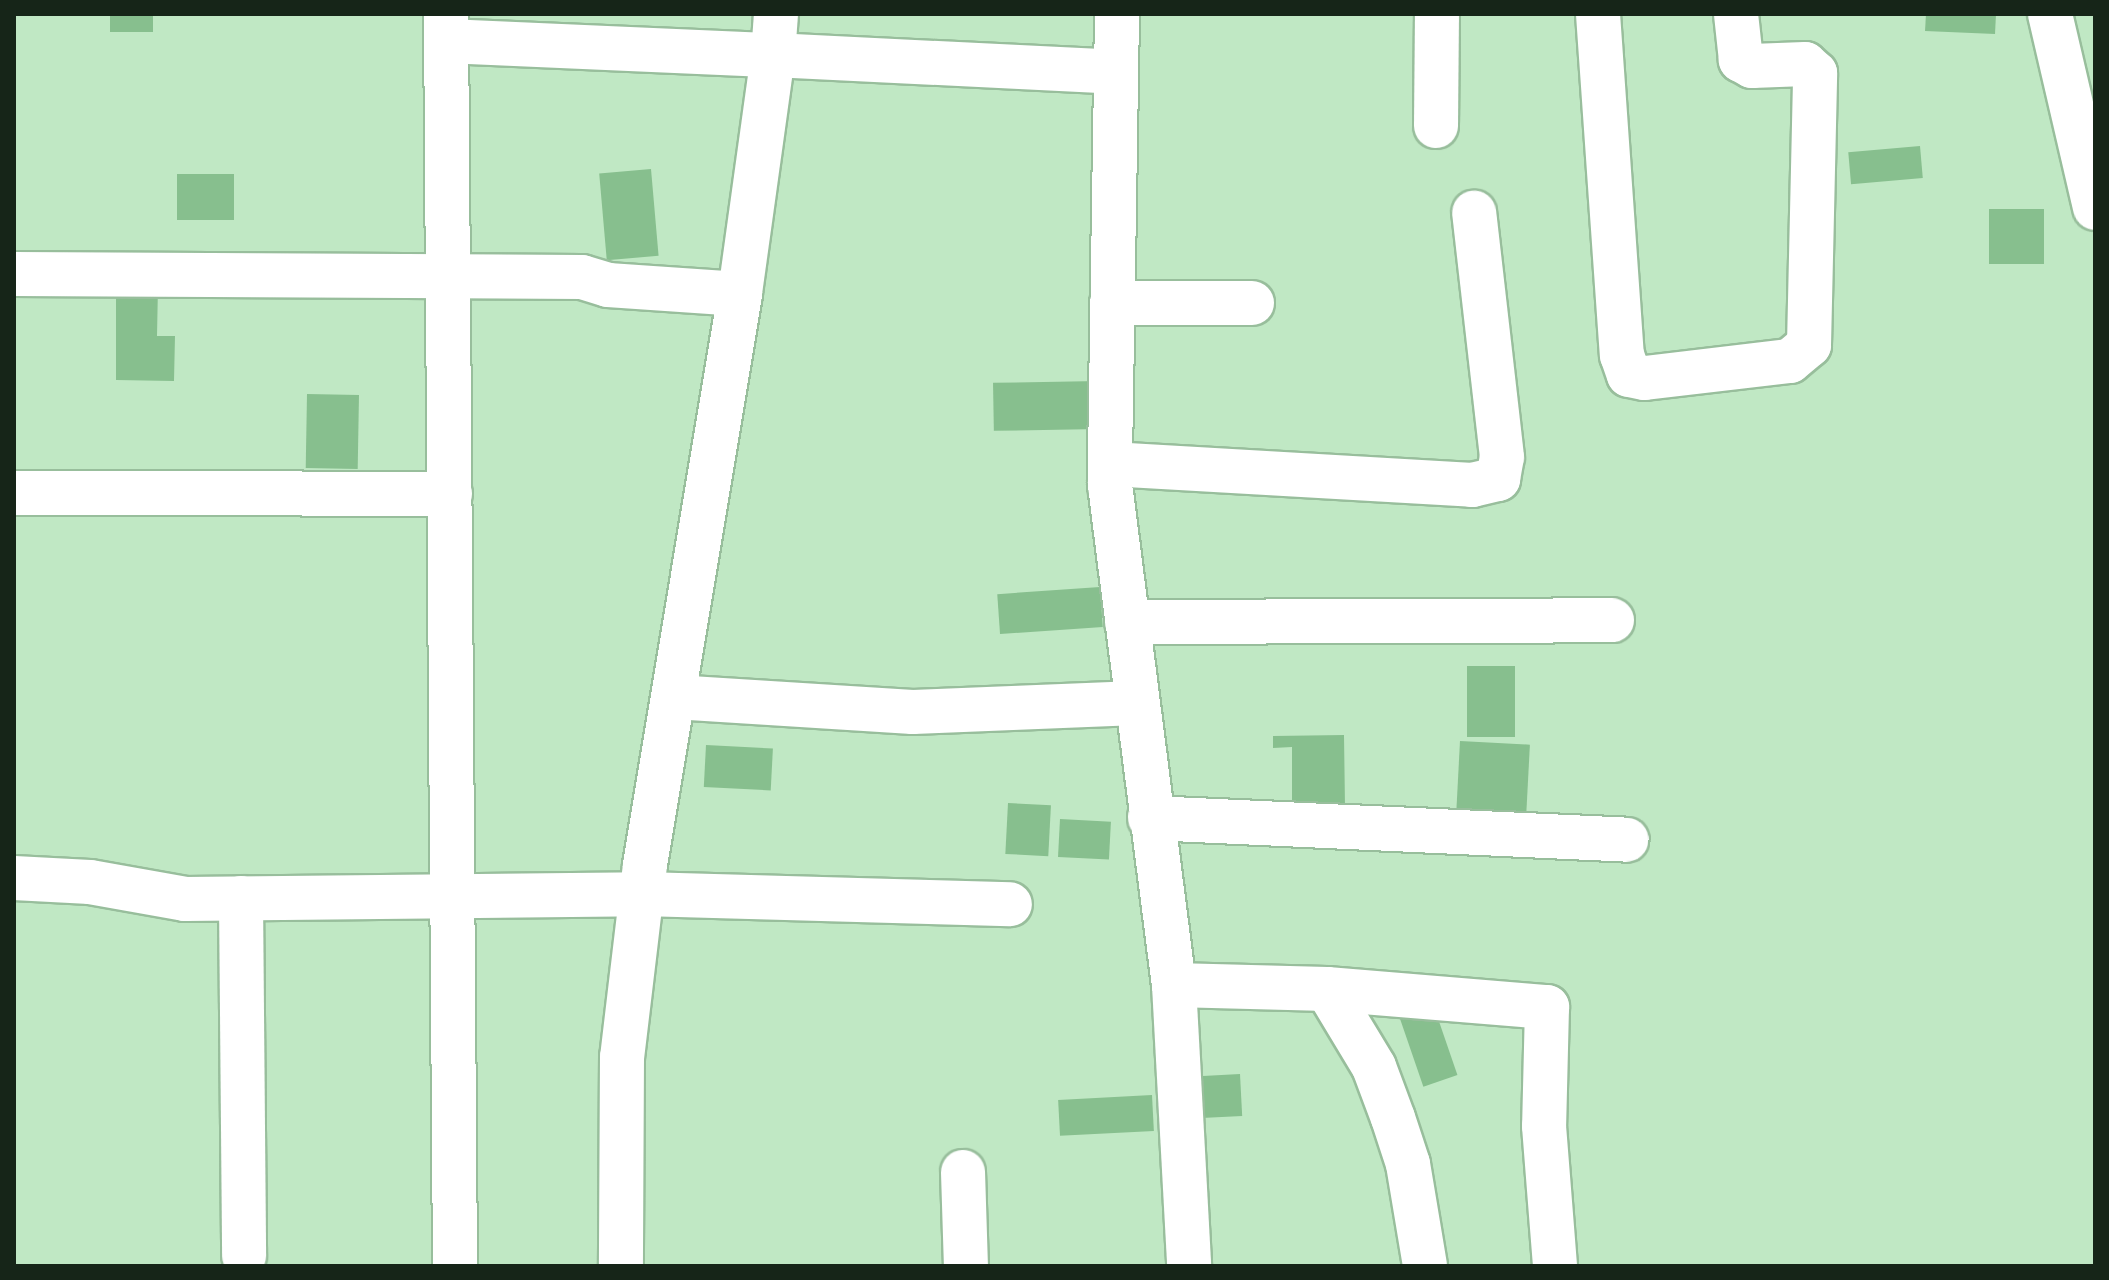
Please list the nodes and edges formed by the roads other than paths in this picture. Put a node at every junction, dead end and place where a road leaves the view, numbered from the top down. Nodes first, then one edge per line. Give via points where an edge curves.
1 (1117, 14) edge
2 (1437, 14) edge
3 (1598, 14) edge
4 (1736, 14) edge
5 (2050, 14) edge
6 (446, 27) edge
7 (774, 34) edge
8 (1116, 72) junction
9 (1436, 126) dead end
10 (2095, 203) edge
11 (1474, 213) dead end
12 (14, 274) edge
13 (447, 274) junction
14 (740, 294) junction
15 (1112, 303) junction
16 (1252, 303) dead end
17 (1110, 464) junction
18 (14, 493) edge
19 (450, 494) junction
20 (1612, 620) dead end
21 (1127, 622) junction
22 (674, 697) junction
23 (1137, 703) junction
24 (1150, 818) junction
25 (1626, 840) dead end
26 (14, 878) edge
27 (642, 894) junction
28 (450, 895) junction
29 (241, 898) junction
30 (1010, 904) dead end
31 (1174, 985) junction
32 (1327, 989) junction
33 (963, 1172) dead end
34 (244, 1256) dead end
35 (455, 1266) edge
36 (621, 1266) edge
37 (966, 1266) edge
38 (1189, 1266) edge
39 (1425, 1266) edge
40 (1555, 1266) edge

1 - 8 street
2 - 9 street
3 - 4 street via 1622,355 1629,375 1645,378 1790,361 1809,345 1815,73 1805,64 1752,66 1741,60
5 - 10 street
6 - 7 street
6 - 13 street
7 - 8 street
7 - 14 street
8 - 15 street
11 - 17 street via 1502,457 1498,479 1472,485
12 - 13 street
13 - 14 street via 582,277 608,285
13 - 19 street
14 - 22 street
15 - 16 street
15 - 17 street
17 - 21 street
18 - 19 street
19 - 28 street
20 - 21 street
21 - 23 street
22 - 23 street via 913,712
22 - 27 street
23 - 24 street
24 - 25 street
24 - 31 street
26 - 29 street via 90,882 185,899
27 - 28 street
27 - 30 street
27 - 36 street via 622,1057
28 - 29 street
28 - 35 street
29 - 34 street
31 - 32 street
31 - 38 street
32 - 39 street via 1374,1067 1393,1118 1408,1164
32 - 40 street via 1547,1007 1544,1126
33 - 37 street

